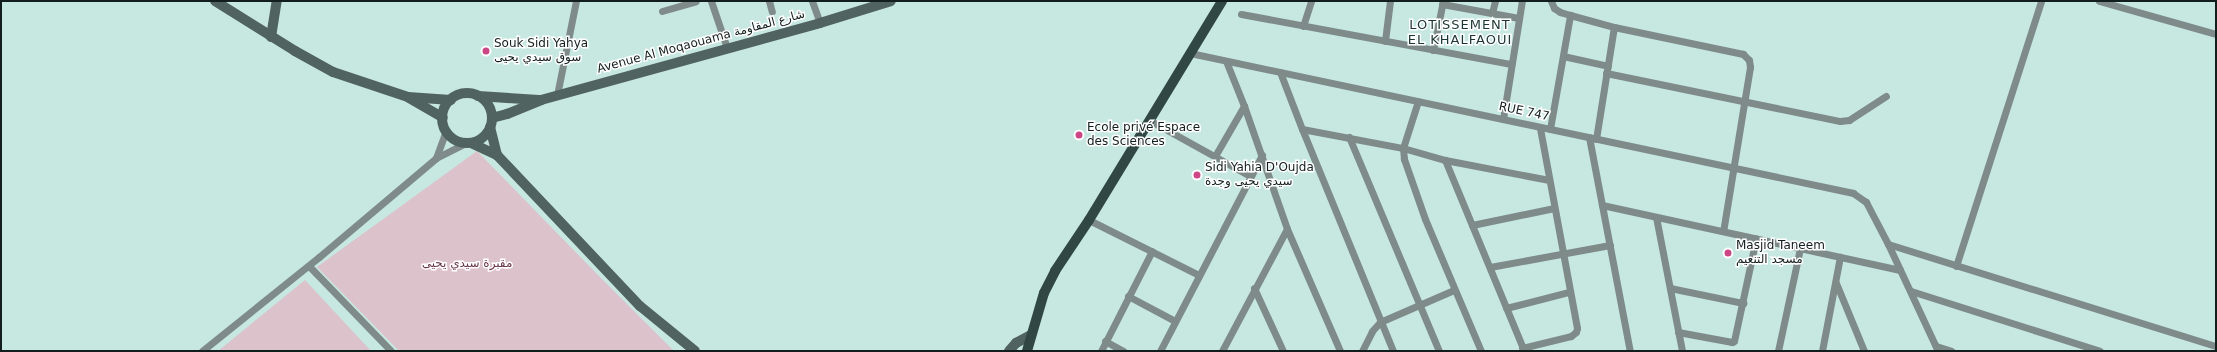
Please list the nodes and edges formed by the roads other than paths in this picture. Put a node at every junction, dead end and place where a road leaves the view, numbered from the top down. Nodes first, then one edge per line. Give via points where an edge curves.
1 (215, 1) edge
2 (277, 1) edge
3 (576, 1) edge
4 (696, 1) edge
5 (711, 1) edge
6 (769, 1) edge
7 (812, 1) edge
8 (891, 1) edge
9 (1222, 1) edge
10 (1311, 1) edge
11 (1390, 1) edge
12 (1495, 1) edge
13 (1522, 1) edge
14 (1551, 1) edge
15 (2041, 1) edge
16 (2099, 1) edge
17 (1442, 2) edge
18 (662, 12) dead end
19 (772, 12) dead end
20 (1492, 13) junction
21 (1241, 14) dead end
22 (1570, 15) junction
23 (1519, 18) junction
24 (820, 23) junction
25 (1303, 26) junction
26 (1614, 27) junction
27 (2216, 34) edge
28 (271, 37) junction
29 (1385, 41) junction
30 (727, 48) junction
31 (1433, 50) junction
32 (1190, 53) junction
33 (1563, 56) junction
34 (1226, 61) junction
35 (1511, 64) junction
36 (1607, 70) junction
37 (1280, 72) junction
38 (478, 96) junction
39 (557, 96) junction
40 (1886, 96) dead end
41 (408, 97) junction
42 (451, 100) junction
43 (541, 100) junction
44 (1418, 101) junction
45 (1744, 102) junction
46 (1244, 106) junction
47 (442, 118) junction
48 (1503, 119) junction
49 (1149, 120) junction
50 (491, 122) junction
51 (1302, 128) junction
52 (1540, 128) junction
53 (1550, 129) junction
54 (446, 131) junction
55 (1588, 137) junction
56 (1349, 138) junction
57 (1596, 139) junction
58 (468, 143) junction
59 (1403, 148) junction
60 (1262, 155) junction
61 (497, 156) junction
62 (1215, 156) junction
63 (436, 158) junction
64 (1446, 160) junction
65 (1733, 168) junction
66 (1250, 176) junction
67 (1549, 180) junction
68 (1602, 205) junction
69 (1554, 208) junction
70 (1656, 217) junction
71 (1089, 220) junction
72 (1472, 225) junction
73 (1287, 229) junction
74 (1723, 231) junction
75 (1756, 238) junction
76 (1888, 244) junction
77 (1610, 245) junction
78 (1800, 248) junction
79 (1152, 251) junction
80 (1562, 254) junction
81 (1840, 257) junction
82 (309, 266) junction
83 (1956, 266) junction
84 (1490, 268) junction
85 (1900, 270) junction
86 (1199, 275) junction
87 (1835, 282) junction
88 (1254, 288) junction
89 (1670, 288) junction
90 (1454, 290) junction
91 (1911, 291) junction
92 (1570, 292) junction
93 (1128, 296) junction
94 (1743, 304) junction
95 (1419, 305) junction
96 (1506, 308) junction
97 (1176, 320) junction
98 (1380, 322) junction
99 (1678, 332) junction
100 (1031, 335) junction
101 (1105, 341) junction
102 (2216, 346) edge
103 (1523, 349) edge
104 (1937, 349) edge
105 (202, 351) edge
106 (391, 351) edge
107 (695, 351) edge
108 (1010, 351) edge
109 (1027, 351) edge
110 (1101, 351) edge
111 (1123, 351) edge
112 (1160, 351) edge
113 (1222, 351) edge
114 (1283, 351) edge
115 (1340, 351) edge
116 (1362, 351) edge
117 (1393, 351) edge
118 (1439, 351) edge
119 (1481, 351) edge
120 (1630, 351) edge
121 (1682, 351) edge
122 (1778, 351) edge
123 (1822, 351) edge
124 (1864, 351) edge
125 (1951, 351) edge
126 (2100, 351) edge

1 - 28 main road
2 - 28 main road
3 - 39 street
4 - 18 street
5 - 30 street
6 - 19 street
7 - 24 street
8 - 24 main road, Avenue Al Moqaouama شارع المقاومة
9 - 32 main road
10 - 25 street
11 - 29 street
12 - 20 street
13 - 23 street
14 - 22 street via 1554,8
15 - 83 street
16 - 27 street
17 - 20 street
17 - 31 street
20 - 23 street
21 - 25 street
22 - 26 street
22 - 33 street
23 - 35 street
24 - 30 main road, Avenue Al Moqaouama شارع المقاومة
25 - 29 street
26 - 36 street
26 - 45 street via 1743,54 1749,60 1750,66
28 - 41 main road via 333,72
29 - 31 street
30 - 39 main road, Avenue Al Moqaouama شارع المقاومة
31 - 35 street
32 - 34 street, RUE 747
32 - 49 main road
33 - 36 street
33 - 53 street
34 - 37 street, RUE 747
34 - 46 street
35 - 48 street
36 - 45 street
36 - 57 street
37 - 44 street, RUE 747
37 - 51 street
38 - 42 main road via 463,94
38 - 43 main road, Avenue Al Moqaouama شارع المقاومة
38 - 50 main road via 488,104
39 - 43 main road, Avenue Al Moqaouama شارع المقاومة
40 - 45 street via 1849,120 1840,121
41 - 42 main road
41 - 47 main road
42 - 47 main road
43 - 50 main road, Avenue Al Moqaouama شارع المقاومة
44 - 48 street, RUE 747
44 - 59 street
45 - 65 street
46 - 60 street
46 - 62 street
47 - 54 main road
48 - 52 street, RUE 747
49 - 62 street
49 - 71 main road
50 - 58 main road via 483,138
50 - 61 main road
51 - 56 street
51 - 98 street
52 - 53 street, RUE 747
52 - 67 street
53 - 55 street, RUE 747
54 - 58 main road via 454,139
54 - 63 street
55 - 57 street, RUE 747
55 - 68 street
56 - 59 street
56 - 95 street
57 - 65 street, RUE 747
58 - 61 main road
58 - 63 street
59 - 64 street
59 - 90 street via 1404,159 1425,219
60 - 66 street
60 - 73 street
61 - 107 main road via 640,306
62 - 66 street
63 - 82 street
64 - 67 street
64 - 72 street
65 - 74 street
65 - 76 street, RUE 747 via 1853,193 1866,202
66 - 86 street
67 - 69 street
68 - 70 street
68 - 77 street
69 - 72 street
69 - 80 street
70 - 74 street
70 - 89 street
71 - 79 street
71 - 100 main road via 1055,272 1044,294
72 - 84 street
73 - 88 street
73 - 115 street
74 - 75 street
75 - 78 street
75 - 94 street
76 - 83 street
76 - 85 street
77 - 80 street
77 - 120 street
78 - 81 street
78 - 122 street
79 - 86 street
79 - 93 street
80 - 84 street
80 - 92 street
81 - 85 street
81 - 87 street
82 - 105 street
82 - 106 street
83 - 102 street
84 - 96 street
85 - 91 street
86 - 97 street
87 - 123 street
87 - 124 street
88 - 113 street
88 - 114 street
89 - 94 street
89 - 99 street
90 - 95 street
90 - 119 street
91 - 104 street
91 - 126 street
92 - 96 street
92 - 103 street via 1576,332 1571,336
93 - 97 street
93 - 101 street
94 - 99 street via 1737,337 1732,342
95 - 98 street
95 - 118 street
96 - 103 street
97 - 112 street
98 - 116 street via 1372,331
98 - 117 street
99 - 121 street
100 - 108 main road via 1016,343
100 - 109 main road
101 - 110 street
101 - 111 street
104 - 125 street

